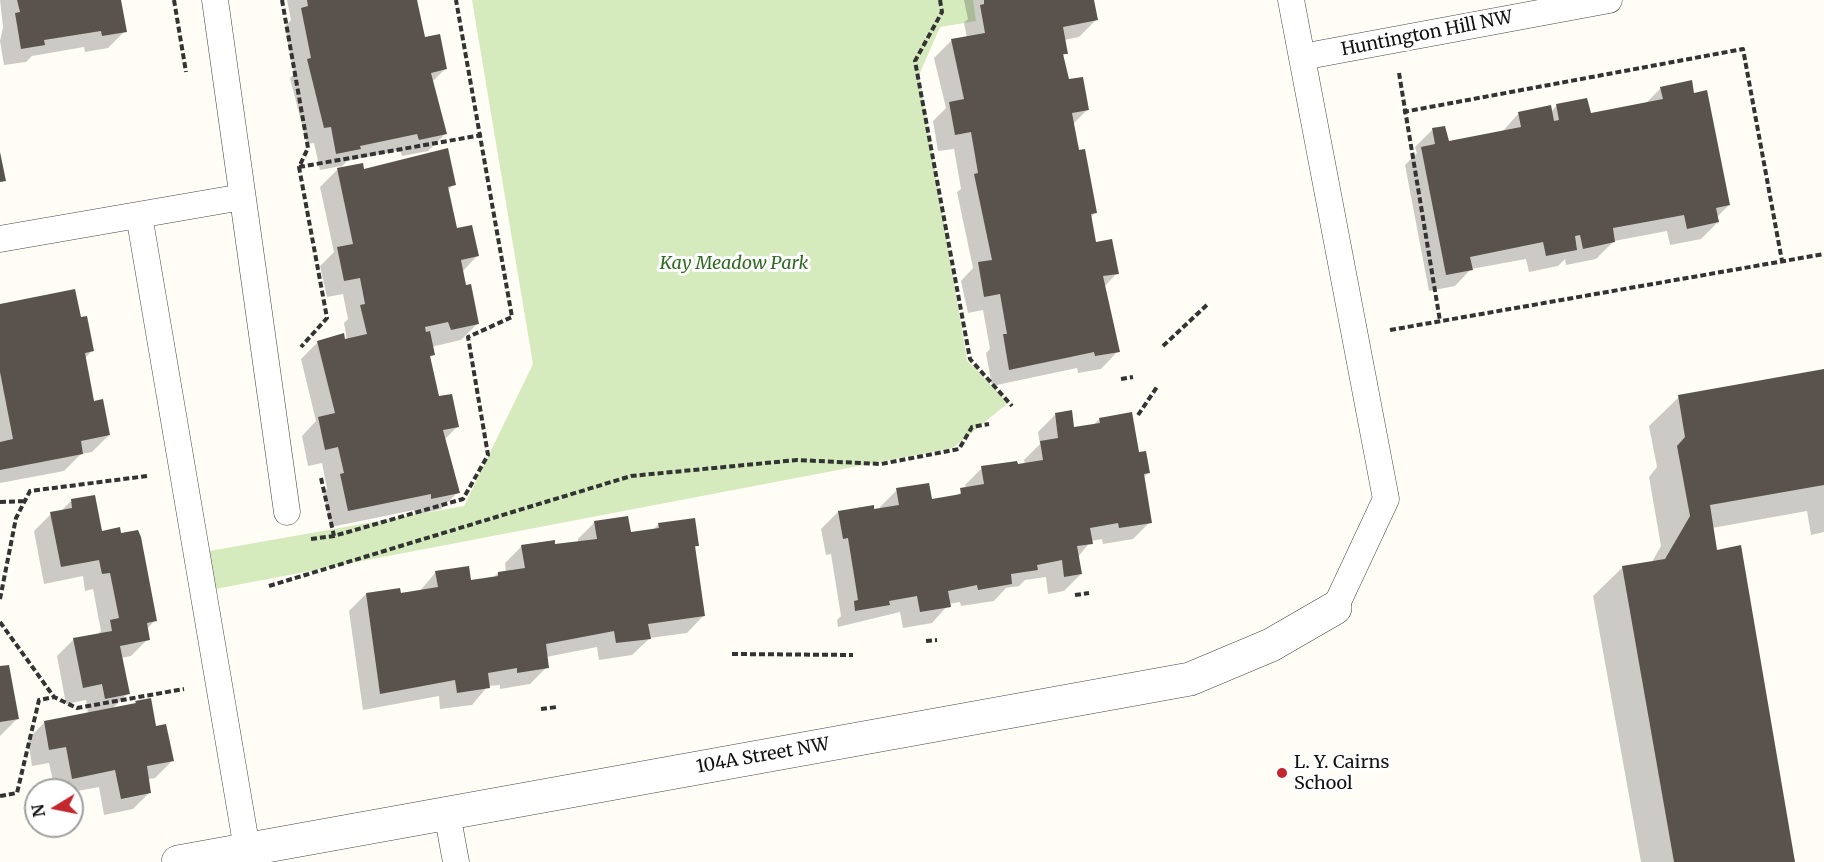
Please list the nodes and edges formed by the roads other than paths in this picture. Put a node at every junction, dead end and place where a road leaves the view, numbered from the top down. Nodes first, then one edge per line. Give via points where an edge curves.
1 (215, 0) edge
2 (1291, 0) edge
3 (1609, 0) edge
4 (1302, 57) junction
5 (242, 197) junction
6 (139, 215) junction
7 (0, 239) edge
8 (287, 512) dead end
9 (1335, 608) joint
10 (447, 813) junction
11 (247, 849) junction
12 (178, 862) edge
13 (456, 862) edge

1 - 5 lane
2 - 4 lane
3 - 4 lane, Huntington Hill NW
4 - 9 lane via 1386,499
5 - 6 lane
5 - 8 lane
6 - 7 lane
6 - 11 lane
9 - 10 street, 104A Street NW via 1271,645 1190,679
10 - 11 street, 104A Street NW
10 - 13 lane
11 - 12 street, 104A Street NW

